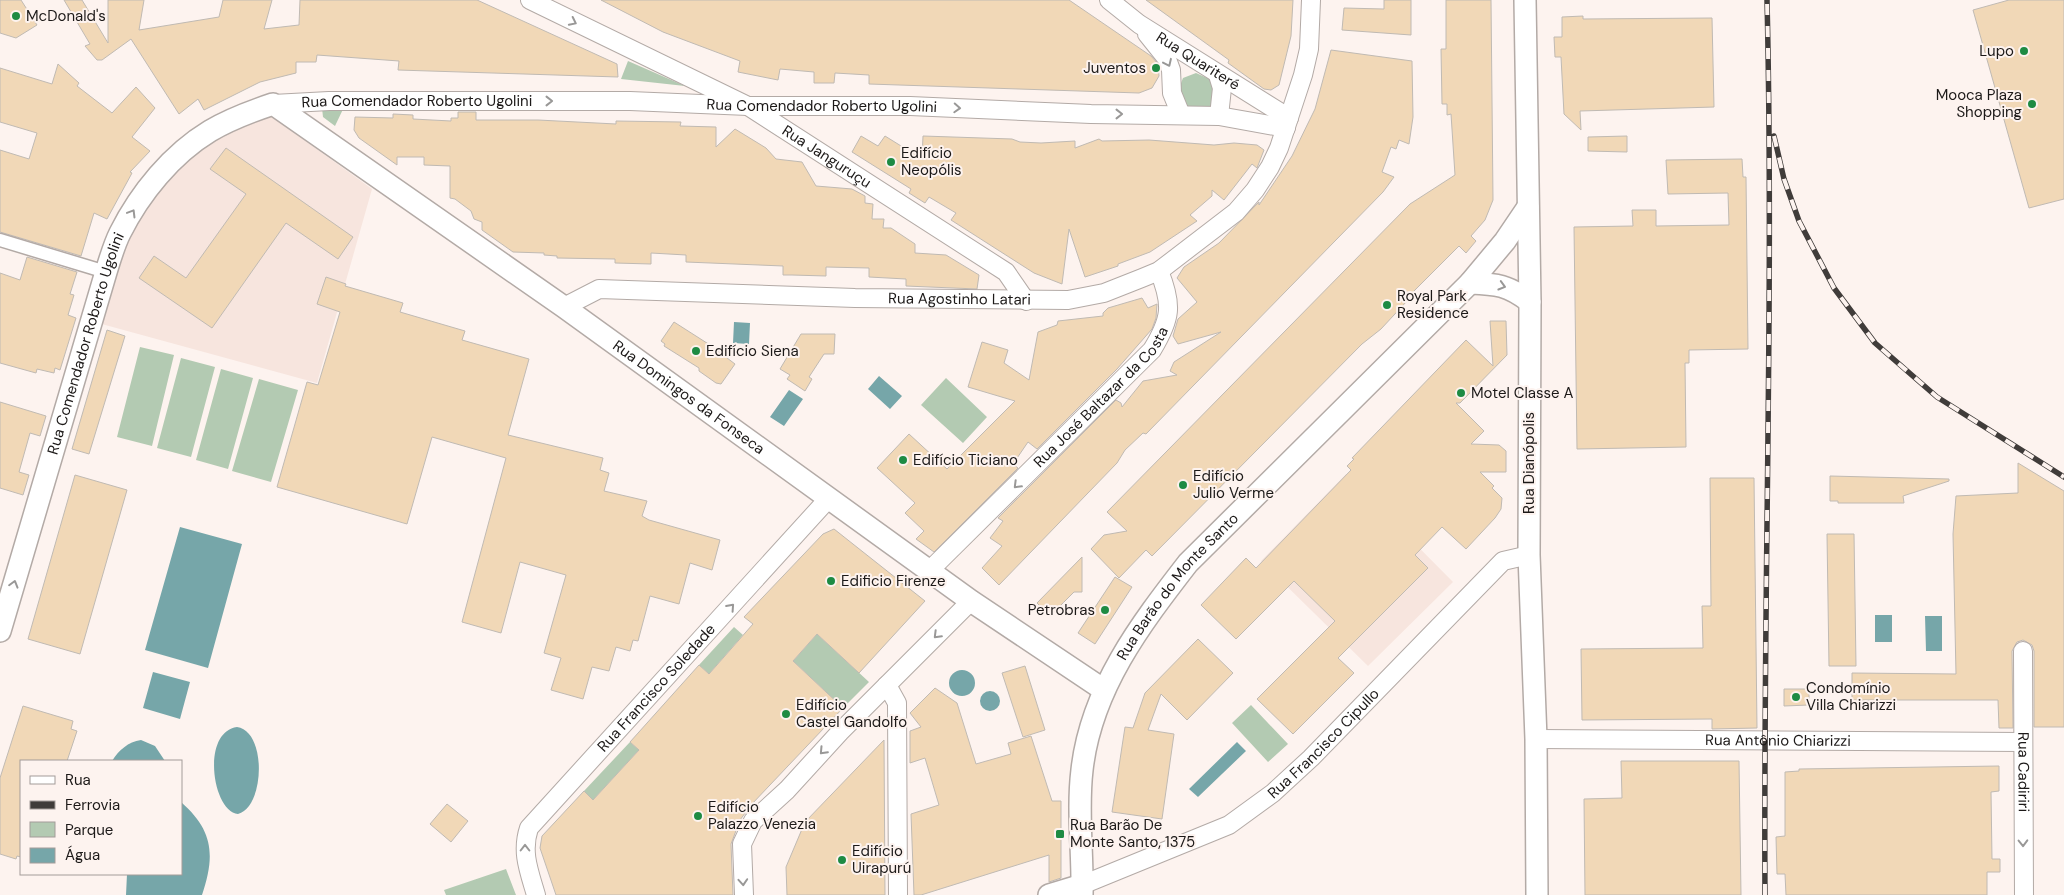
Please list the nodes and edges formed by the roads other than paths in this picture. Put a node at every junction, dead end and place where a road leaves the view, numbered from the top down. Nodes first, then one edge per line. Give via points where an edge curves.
1 (530, 0) edge
2 (1109, 0) edge
3 (1311, 0) edge
4 (1525, 0) edge
5 (1139, 24) junction
6 (1218, 75) junction
7 (273, 104) junction
8 (748, 106) junction
9 (1181, 115) junction
10 (1219, 116) junction
11 (1288, 123) junction
12 (1528, 207) junction
13 (0, 240) edge
14 (1158, 271) junction
15 (106, 272) junction
16 (1470, 282) junction
17 (1026, 301) junction
18 (1530, 302) junction
19 (564, 307) junction
20 (829, 498) junction
21 (1529, 555) junction
22 (929, 571) junction
23 (971, 601) junction
24 (0, 631) edge
25 (2023, 651) dead end
26 (887, 685) junction
27 (1104, 690) junction
28 (1536, 739) junction
29 (2022, 742) junction
30 (1082, 890) edge
31 (536, 895) edge
32 (744, 895) edge
33 (898, 895) edge
34 (1048, 895) edge
35 (1537, 895) edge
36 (2024, 895) edge

1 -> 8 street, Rua Janguruçu
2 - 5 street, Rua Quariteré
3 - 11 street, Rua Agostinho Latari via 1309,49
4 - 12 street, Rua Dianópolis
5 - 6 street, Rua Quariteré
5 -> 9 street via 1167,59 1172,93
6 - 10 street via 1222,88
6 - 11 street, Rua Quariteré
7 -> 8 street, Rua Comendador Roberto Ugolini via 630,100
15 -> 7 street, Rua Comendador Roberto Ugolini via 120,233 140,199 181,153 210,131 243,114
7 - 19 street, Rua Domingos da Fonseca
8 -> 9 street, Rua Comendador Roberto Ugolini via 910,106
8 - 17 street, Rua Janguruçu via 1006,272
9 - 10 street, Rua Comendador Roberto Ugolini
10 - 11 street, Rua Comendador Roberto Ugolini
11 - 14 street, Rua Agostinho Latari via 1270,167 1256,190 1236,212
12 - 16 street, Rua Barão do Monte Santo via 1505,241
12 - 18 street, Rua Dianópolis
13 - 15 street
14 - 17 street, Rua Agostinho Latari via 1086,298
14 -> 22 street, Rua José Baltazar da Costa via 1167,293 1169,309 1167,324 1152,350
24 -> 15 street, Rua Comendador Roberto Ugolini
16 -> 18 street via 1499,284 1515,290
16 - 27 street, Rua Barão do Monte Santo via 1188,563 1121,656
17 - 19 street, Rua Agostinho Latari via 599,288
18 - 21 street, Rua Dianópolis
19 - 20 street, Rua Domingos da Fonseca
20 - 22 street, Rua Domingos da Fonseca
31 -> 20 street, Rua Francisco Soledade via 525,860 524,842 529,828
21 - 28 street, Rua Dianópolis
21 - 30 street, Rua Francisco Cipullo via 1503,561 1273,793 1230,825
22 - 23 street, Rua Domingos da Fonseca
23 -> 26 street
23 - 27 street, Rua Domingos da Fonseca
25 - 29 street, Rua Cadiriri
26 -> 32 street via 753,820 742,844
26 - 33 street via 897,703
27 - 30 street, Rua Barão do Monte Santo via 1088,730 1082,770
28 - 29 street, Rua Antônio Chiarizzi
28 - 35 street, Rua Dianópolis
29 -> 36 street, Rua Cadiriri
30 - 34 street

